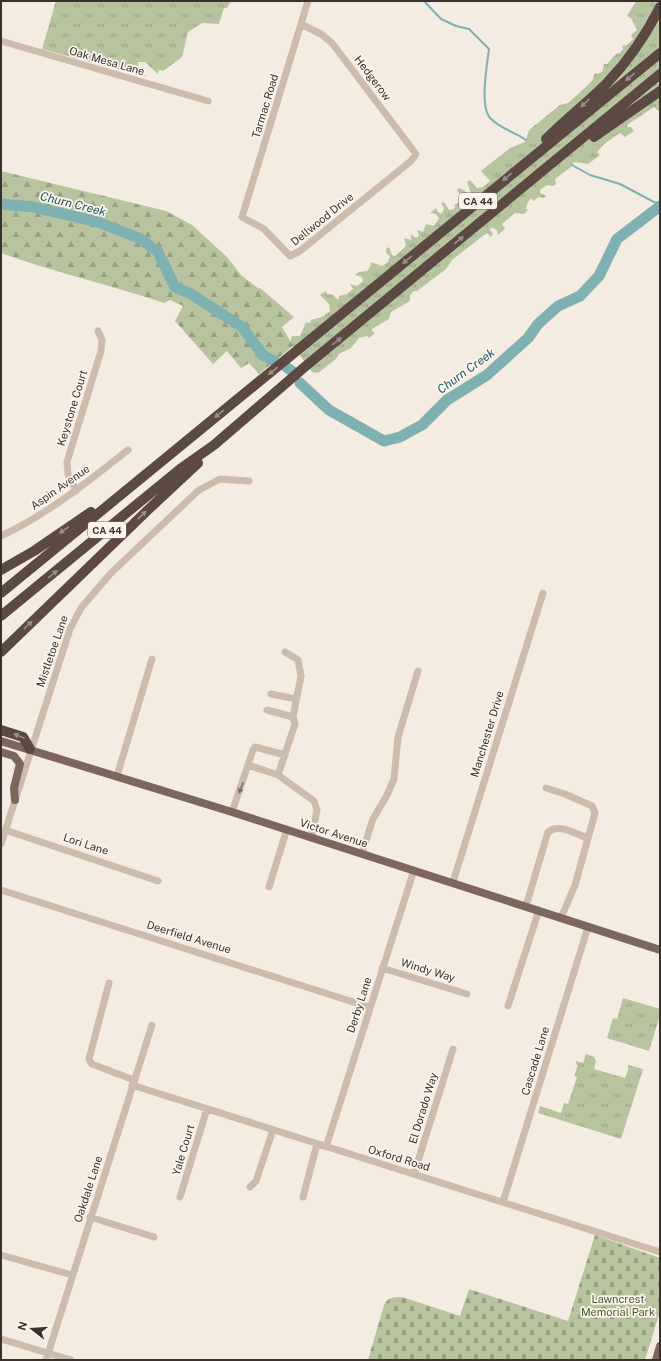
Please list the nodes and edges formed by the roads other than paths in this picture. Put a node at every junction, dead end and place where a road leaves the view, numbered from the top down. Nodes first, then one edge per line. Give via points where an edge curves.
1 (308, 1) edge
2 (660, 7) edge
3 (301, 24) junction
4 (1, 42) edge
5 (660, 53) edge
6 (660, 74) edge
7 (660, 91) edge
8 (208, 101) dead end
9 (566, 152) junction
10 (416, 156) joint
11 (524, 162) junction
12 (242, 217) joint
13 (98, 331) dead end
14 (214, 445) junction
15 (128, 450) dead end
16 (250, 481) dead end
17 (76, 491) junction
18 (120, 495) junction
19 (1, 536) edge
20 (1, 570) edge
21 (1, 593) edge
22 (543, 593) dead end
23 (1, 616) edge
24 (1, 652) edge
25 (285, 652) dead end
26 (152, 659) dead end
27 (418, 670) dead end
28 (271, 694) dead end
29 (296, 699) junction
30 (267, 710) dead end
31 (293, 717) junction
32 (1, 730) edge
33 (1, 741) edge
34 (30, 749) junction
35 (1, 752) edge
36 (285, 756) junction
37 (248, 765) junction
38 (278, 775) junction
39 (117, 776) junction
40 (546, 788) dead end
41 (15, 800) junction
42 (232, 812) junction
43 (287, 829) junction
44 (5, 830) junction
45 (312, 837) junction
46 (588, 838) junction
47 (1, 844) edge
48 (362, 853) junction
49 (414, 870) junction
50 (158, 881) dead end
51 (453, 882) junction
52 (269, 887) dead end
53 (1, 890) edge
54 (526, 906) junction
55 (539, 910) junction
56 (561, 918) junction
57 (588, 927) junction
58 (660, 950) edge
59 (382, 968) junction
60 (110, 983) dead end
61 (467, 994) dead end
62 (508, 1006) dead end
63 (370, 1007) junction
64 (152, 1025) dead end
65 (453, 1049) dead end
66 (133, 1082) junction
67 (207, 1109) junction
68 (273, 1130) junction
69 (318, 1144) junction
70 (326, 1146) junction
71 (414, 1174) junction
72 (250, 1187) dead end
73 (180, 1197) dead end
74 (303, 1197) dead end
75 (503, 1202) junction
76 (90, 1217) junction
77 (154, 1237) dead end
78 (660, 1252) edge
79 (1, 1255) edge
80 (72, 1275) junction
81 (1, 1339) edge
82 (660, 1346) edge
83 (47, 1356) edge
84 (657, 1359) edge
85 (71, 1360) edge

1 - 3 street, Tarmac Road
2 -> 11 highway via 627,61
3 - 10 street, Hedgerow via 332,43
3 - 12 street, Tarmac Road
4 - 8 street, Oak Mesa Lane
5 -> 11 highway, CA 44
6 - 9 highway, CA 44
7 - 9 highway via 587,141
14 -> 9 highway, CA 44
10 - 12 street, Dellwood Drive via 293,256 286,254 264,229
11 -> 18 highway, CA 44
13 - 17 street, Keystone Court via 102,340 101,351 67,462 68,474
23 -> 14 highway, CA 44 via 180,469
24 -> 14 highway via 205,457
15 - 17 street, Aspin Avenue
16 - 34 street, Mistletoe Lane via 220,479 199,490 89,597 70,629
17 - 19 street, Aspin Avenue via 46,512
18 -> 20 highway via 105,502 34,551
18 - 21 highway, CA 44
22 - 51 street, Manchester Drive
25 - 29 street via 298,660 299,664 301,676
26 - 39 street
27 - 48 street via 398,737 394,779 373,818
28 - 29 street
29 - 31 street
30 - 31 street
31 - 36 street via 295,724
34 -> 32 highway via 23,737
33 - 34 main road, Victor Avenue
34 - 39 main road, Victor Avenue
34 - 41 street, Mistletoe Lane
35 - 41 main road via 14,756 20,764 14,788
36 - 37 street via 255,746
36 - 38 street
37 - 38 street
37 -> 42 street
38 - 45 street via 314,801 317,810
39 - 42 main road, Victor Avenue
40 - 46 street via 592,806 595,813
41 - 44 street, Mistletoe Lane
42 - 43 main road, Victor Avenue
43 - 45 main road, Victor Avenue
43 - 52 street
44 - 47 street, Mistletoe Lane
44 - 50 street, Lori Lane
45 - 48 main road, Victor Avenue
46 - 54 street via 560,828 552,828 548,832
46 - 56 street
48 - 49 main road, Victor Avenue
49 - 51 main road, Victor Avenue
49 - 59 street, Derby Lane
51 - 54 main road, Victor Avenue
53 - 63 street, Deerfield Avenue
54 - 55 main road, Victor Avenue
55 - 56 main road, Victor Avenue
55 - 62 street
56 - 57 main road, Victor Avenue
57 - 58 main road, Victor Avenue
57 - 75 street, Cascade Lane
59 - 61 street, Windy Way
59 - 63 street, Derby Lane
60 - 66 street, Oxford Road via 89,1059 92,1064
63 - 70 street, Derby Lane
64 - 66 street, Oakdale Lane
65 - 71 street, El Dorado Way
66 - 67 street, Oxford Road
66 - 76 street, Oakdale Lane
67 - 68 street, Oxford Road
67 - 73 street, Yale Court
68 - 69 street, Oxford Road
68 - 72 street via 256,1182
69 - 70 street, Oxford Road
69 - 74 street
70 - 71 street, Oxford Road
71 - 75 street, Oxford Road
75 - 78 street, Oxford Road
76 - 77 street
76 - 80 street, Oakdale Lane
79 - 80 street
80 - 83 street, Oakdale Lane
81 - 83 street
82 - 84 main road
83 - 85 street

